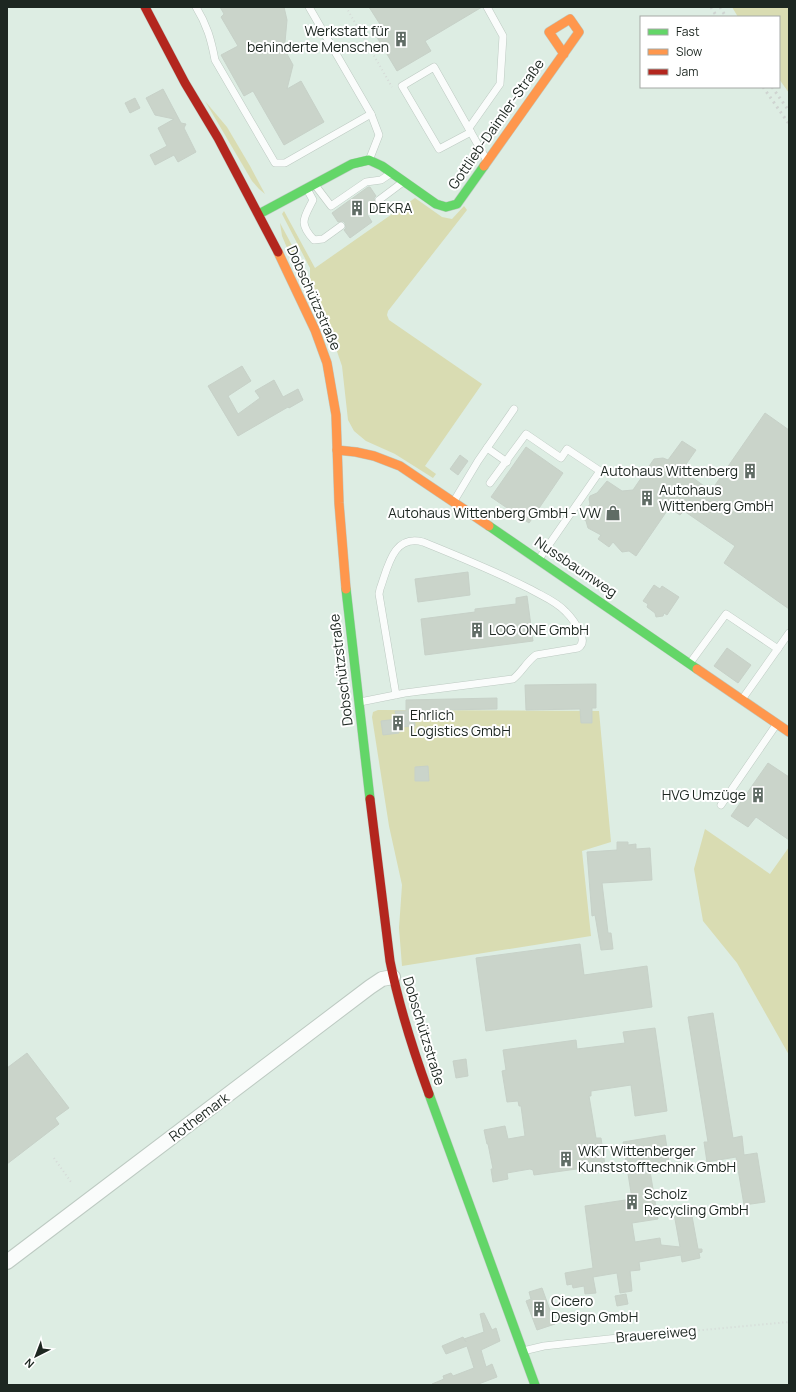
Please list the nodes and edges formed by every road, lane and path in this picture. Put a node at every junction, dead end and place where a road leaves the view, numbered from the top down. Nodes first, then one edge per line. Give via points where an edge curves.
1 (145, 7) edge
2 (196, 7) edge
3 (309, 7) edge
4 (346, 7) edge
5 (487, 7) edge
6 (564, 54) dead end
7 (402, 86) junction
8 (371, 114) junction
9 (470, 130) junction
10 (369, 160) junction
11 (488, 161) junction
12 (391, 173) junction
13 (404, 182) junction
14 (311, 186) junction
15 (379, 200) dead end
16 (259, 214) junction
17 (341, 226) dead end
18 (514, 409) dead end
19 (487, 448) junction
20 (337, 450) junction
21 (507, 462) junction
22 (490, 483) dead end
23 (454, 501) junction
24 (538, 559) junction
25 (789, 633) edge
26 (778, 649) junction
27 (690, 663) junction
28 (396, 695) junction
29 (742, 700) junction
30 (358, 702) junction
31 (777, 724) junction
32 (789, 732) edge
33 (721, 805) dead end
34 (393, 977) junction
35 (54, 1158) dead end
36 (71, 1182) dead end
37 (7, 1262) edge
38 (789, 1322) edge
39 (618, 1338) joint
40 (523, 1352) junction
41 (535, 1385) edge

1 - 16 street, Dobschützstraße
2 - 8 lane via 211,40 215,60 275,163 285,163
3 - 8 lane
4 - 7 path via 395,91
5 - 9 lane via 503,36 500,84
6 - 11 street, Gottlieb-Daimler-Straße
7 - 9 lane via 439,149
7 - 9 lane via 434,67
8 - 10 lane via 379,135
9 - 11 lane
10 - 12 street, Gottlieb-Daimler-Straße
10 - 14 street via 352,164
11 - 13 street, Gottlieb-Daimler-Straße via 457,204 446,207 436,204
12 - 13 street, Gottlieb-Daimler-Straße
12 - 14 lane via 381,180 366,182 331,206
13 - 15 lane
14 - 16 street
14 - 17 lane via 313,200 304,219 306,231 314,240 323,239
16 - 20 street, Dobschützstraße via 284,262 322,347 329,370 334,404
18 - 19 lane
19 - 21 lane
19 - 23 lane
20 - 23 street, Nussbaumweg via 367,453 387,459
20 - 30 street, Dobschützstraße via 344,570
21 - 22 lane
21 - 24 lane via 526,434 561,458 567,449 600,470
23 - 24 street, Nussbaumweg
24 - 27 street, Nussbaumweg
25 - 26 lane
26 - 27 lane via 726,614
26 - 29 lane
27 - 29 street, Nussbaumweg
28 - 28 lane via 513,679 536,655 578,648 583,642 581,635 566,611 555,602 496,572 423,542 404,542 392,555 379,594
28 - 30 lane
29 - 31 street, Nussbaumweg
30 - 34 street, Dobschützstraße
31 - 32 street, Nussbaumweg
31 - 33 lane
34 - 37 street, Rothemark via 382,979 370,987
34 - 40 street, Dobschützstraße via 409,1038
35 - 36 path
38 - 39 path, Brauereiweg
39 - 40 lane, Brauereiweg via 544,1346
40 - 41 street, Dobschützstraße

